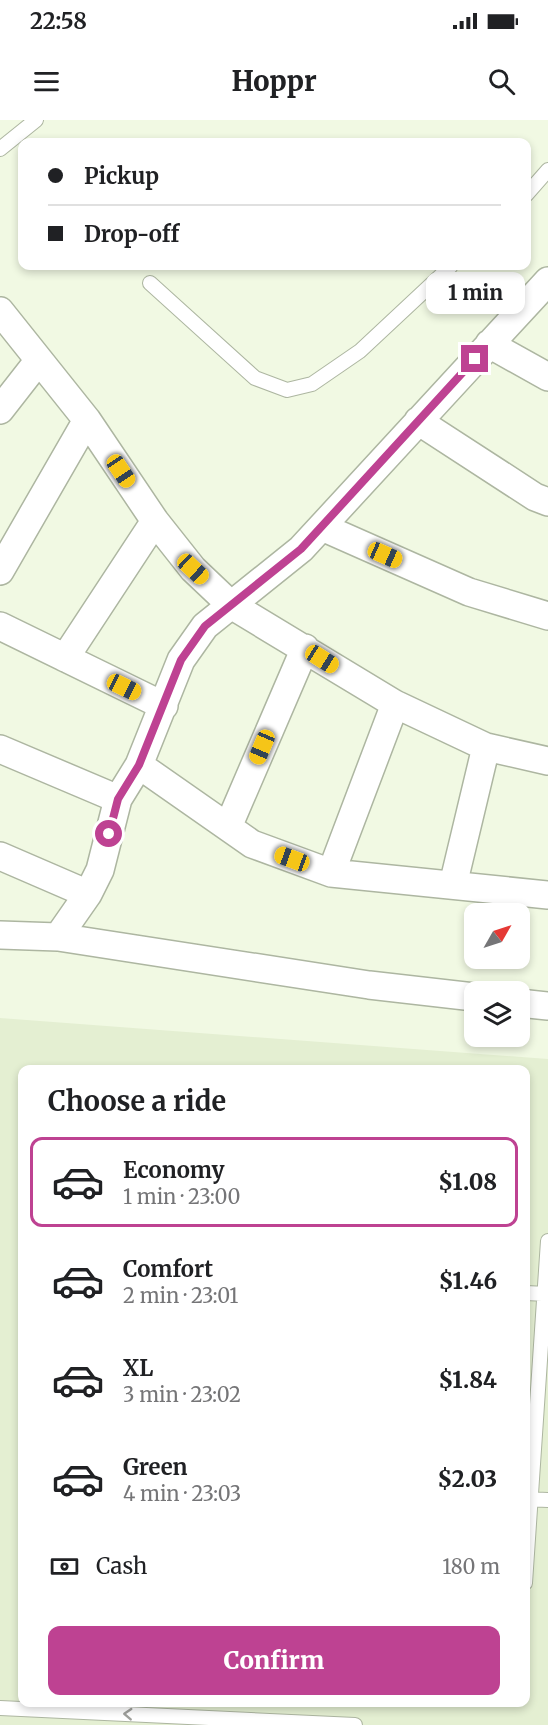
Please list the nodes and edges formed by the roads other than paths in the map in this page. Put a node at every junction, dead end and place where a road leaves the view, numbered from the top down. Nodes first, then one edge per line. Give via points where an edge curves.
1 (36, 120) edge
2 (0, 149) edge
3 (548, 170) edge
4 (531, 189) edge
5 (447, 270) edge
6 (548, 280) edge
7 (150, 283) dead end
8 (0, 311) edge
9 (489, 344) junction
10 (39, 360) junction
11 (548, 377) edge
12 (0, 410) edge
13 (87, 420) junction
14 (418, 421) junction
15 (548, 502) edge
16 (155, 521) junction
17 (322, 526) junction
18 (0, 571) edge
19 (231, 605) junction
20 (548, 616) edge
21 (0, 626) edge
22 (304, 648) junction
23 (64, 658) junction
24 (394, 704) junction
25 (164, 706) junction
26 (486, 747) junction
27 (0, 749) edge
28 (548, 761) edge
29 (139, 765) junction
30 (118, 799) junction
31 (228, 827) junction
32 (0, 856) edge
33 (331, 873) junction
34 (453, 885) junction
35 (88, 894) junction
36 (548, 895) edge
37 (0, 935) edge
38 (58, 937) junction
39 (464, 997) edge
40 (530, 1004) edge
41 (548, 1006) edge
42 (548, 1240) edge
43 (530, 1293) edge
44 (547, 1294) edge
45 (530, 1468) edge
46 (530, 1499) edge
47 (548, 1500) edge
48 (0, 1708) edge
49 (355, 1725) edge

1 - 2 lane
3 - 4 lane
5 - 7 lane via 360,351 312,384 287,390 255,378
6 - 9 street
8 - 10 street
9 - 11 street
9 - 14 street
10 - 12 street
10 - 13 street
13 - 16 street
13 - 18 street
14 - 15 street
14 - 17 street
16 - 19 street via 193,569
16 - 23 street
17 - 19 street via 301,549
17 - 20 street via 470,592
19 - 22 street
19 - 25 street via 205,626 181,660
21 - 23 street
22 - 24 street
22 - 31 street
23 - 25 street
24 - 26 street
24 - 33 street
25 - 29 street
26 - 28 street
26 - 34 street
27 - 30 street
29 - 30 street
29 - 31 street
30 - 35 street via 100,870
31 - 33 street via 252,844
32 - 35 street
33 - 34 street
34 - 36 street
35 - 38 street
37 - 38 street
38 - 39 street via 369,986
40 - 41 street
42 - 44 lane
43 - 44 lane
44 - 45 lane
46 - 47 lane
49 -> 48 lane

